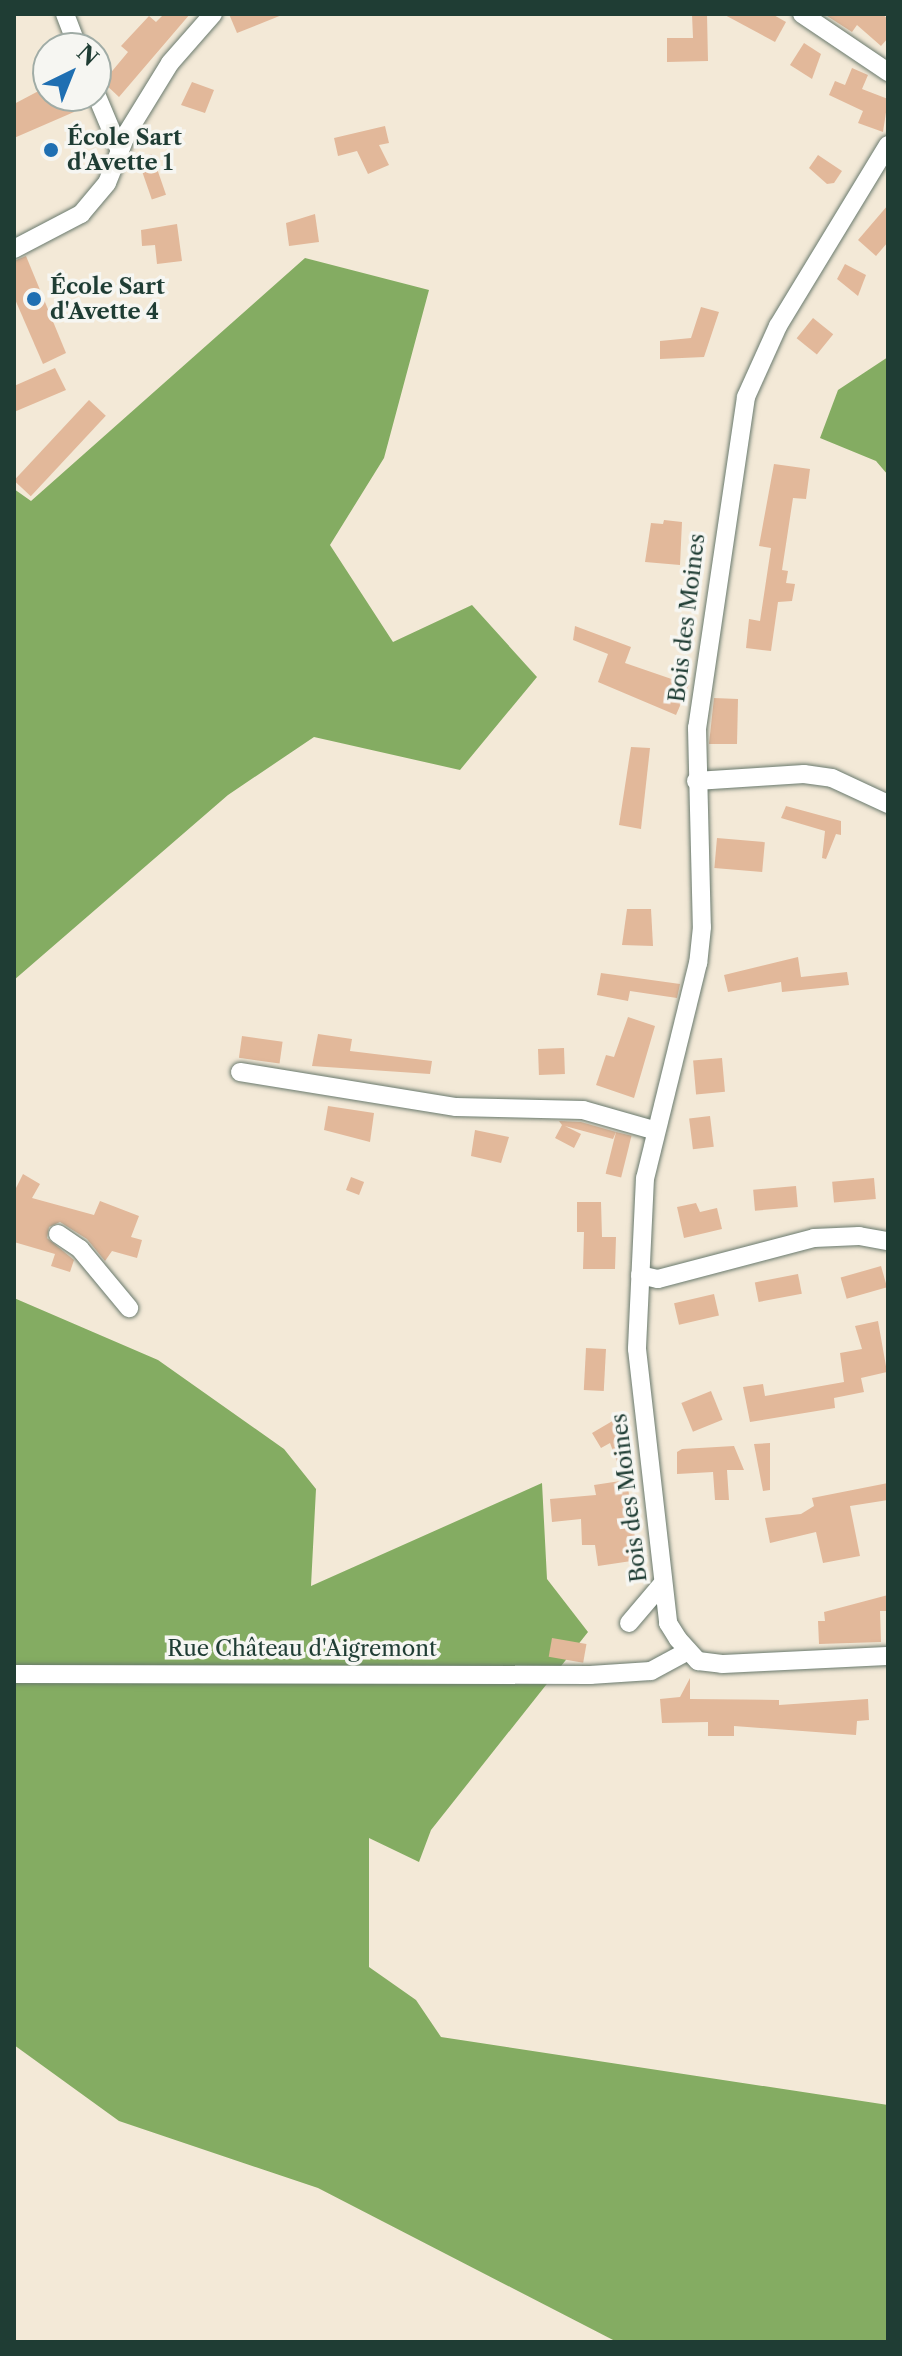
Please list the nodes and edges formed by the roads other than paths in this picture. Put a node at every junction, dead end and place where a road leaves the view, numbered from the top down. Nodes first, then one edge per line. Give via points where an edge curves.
1 (213, 14) edge
2 (802, 14) edge
3 (888, 72) edge
4 (104, 112) edge
5 (888, 145) edge
6 (120, 151) junction
7 (14, 249) edge
8 (696, 781) junction
9 (888, 804) edge
10 (240, 1072) dead end
11 (653, 1130) junction
12 (58, 1234) dead end
13 (888, 1241) edge
14 (640, 1275) junction
15 (129, 1308) dead end
16 (663, 1583) junction
17 (629, 1623) dead end
18 (688, 1651) junction
19 (888, 1656) edge
20 (14, 1674) edge

1 - 6 street via 170,63
2 - 3 street
4 - 6 street
5 - 8 street, Bois des Moines via 778,326 746,397 703,669
6 - 7 street via 107,183 81,214
8 - 9 street via 804,774 832,778
8 - 11 street, Bois des Moines via 702,927 698,963
10 - 11 street via 456,1107 583,1110
11 - 14 street, Bois des Moines
12 - 15 street via 80,1249
13 - 14 street via 814,1238 658,1279
14 - 16 street, Bois des Moines via 637,1349
16 - 17 street
16 - 18 street, Bois des Moines via 668,1623
18 - 19 street via 698,1661 722,1664
18 - 20 street, Rue Château d'Aigremont via 651,1671 590,1675

